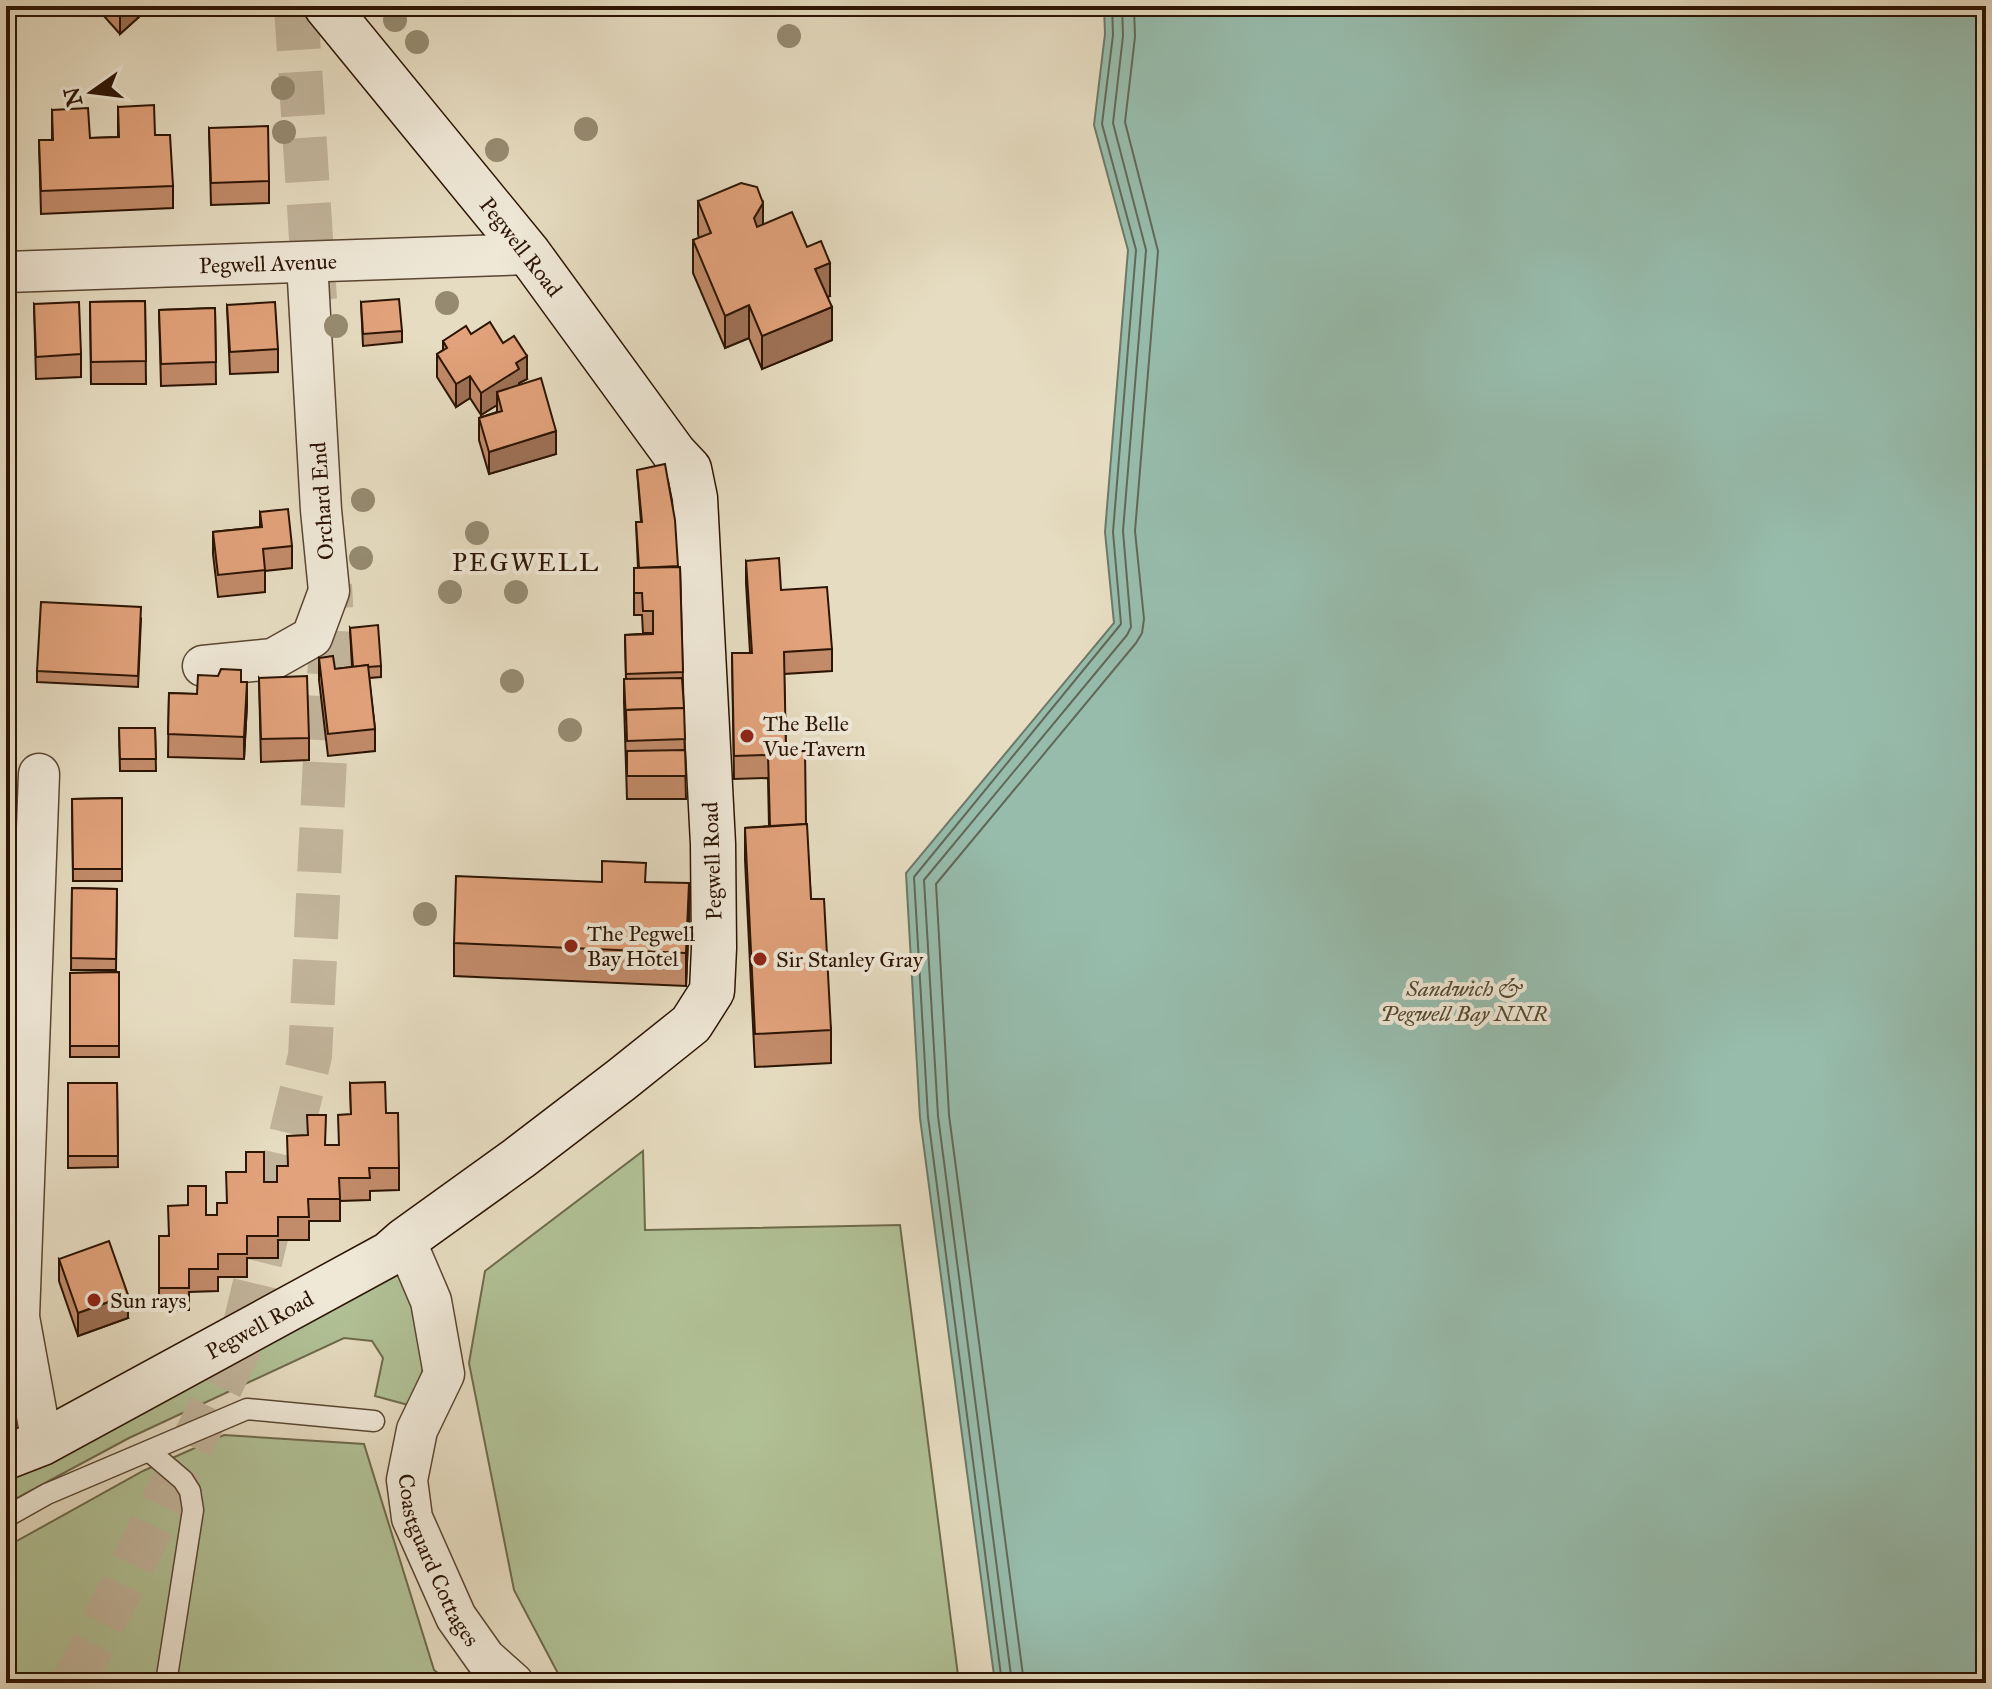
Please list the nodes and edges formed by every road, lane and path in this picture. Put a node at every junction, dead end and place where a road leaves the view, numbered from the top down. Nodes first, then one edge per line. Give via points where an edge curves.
1 (337, 10) edge
2 (529, 254) junction
3 (307, 262) junction
4 (6, 272) edge
5 (210, 656) dead end
6 (39, 774) dead end
7 (405, 1240) junction
8 (374, 1421) dead end
9 (24, 1450) edge
10 (149, 1451) junction
11 (6, 1517) edge
12 (166, 1683) edge
13 (513, 1683) edge

1 - 2 street, Pegwell Road
2 - 3 street, Pegwell Avenue
2 - 7 street, Pegwell Road via 689,469 695,498 713,844 712,991 691,1024
3 - 4 street, Pegwell Avenue
3 - 5 street, Orchard End via 329,591 312,637 273,659
6 - 9 street via 19,1317
7 - 9 street, Pegwell Road via 389,1254
7 - 13 street, Coastguard Cottages via 431,1301 444,1374 417,1430 407,1480 412,1518 456,1617 485,1658
8 - 10 lane via 247,1409
10 - 11 lane
10 - 12 lane via 183,1480 193,1510

